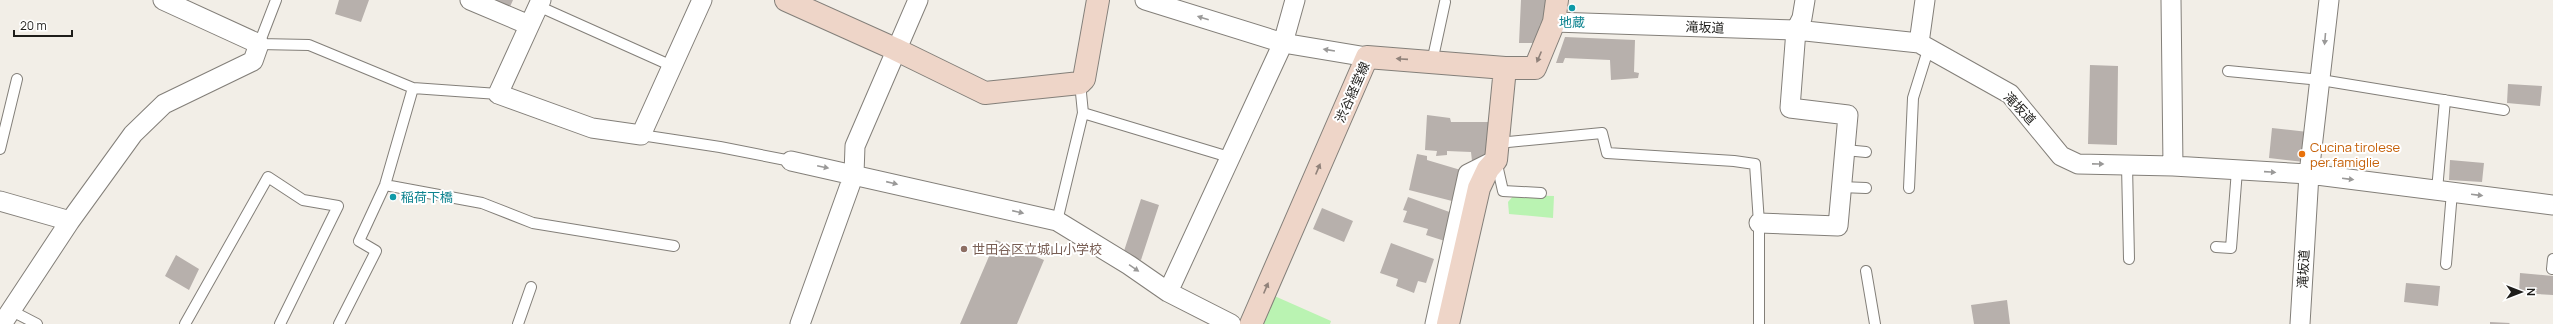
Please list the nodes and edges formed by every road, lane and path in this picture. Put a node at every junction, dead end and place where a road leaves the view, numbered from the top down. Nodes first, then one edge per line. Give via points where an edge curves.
1 (163, 0) edge
2 (276, 0) edge
3 (470, 0) edge
4 (702, 0) edge
5 (786, 0) edge
6 (918, 0) edge
7 (1098, 0) edge
8 (1145, 0) edge
9 (1295, 0) edge
10 (1557, 0) edge
11 (1805, 0) edge
12 (1925, 0) edge
13 (2170, 0) edge
14 (2329, 0) edge
15 (1445, 2) dead end
16 (539, 3) edge
17 (1554, 22) junction
18 (529, 25) junction
19 (1796, 30) junction
20 (1283, 43) junction
21 (259, 44) junction
22 (1923, 47) junction
23 (895, 49) junction
24 (1367, 57) junction
25 (1432, 62) junction
26 (672, 66) junction
27 (1504, 68) junction
28 (2228, 71) dead end
29 (17, 78) dead end
30 (2322, 80) junction
31 (1080, 83) junction
32 (413, 88) junction
33 (498, 94) junction
34 (2446, 100) junction
35 (2504, 110) dead end
36 (1083, 113) junction
37 (641, 135) junction
38 (0, 149) edge
39 (1845, 150) junction
40 (1497, 151) junction
41 (1866, 152) dead end
42 (1229, 157) junction
43 (791, 161) joint
44 (2127, 165) junction
45 (2173, 166) junction
46 (2237, 170) junction
47 (854, 174) junction
48 (2309, 174) junction
49 (385, 185) junction
50 (1841, 187) junction
51 (1866, 188) dead end
52 (1909, 188) dead end
53 (2444, 191) junction
54 (1541, 193) dead end
55 (0, 201) edge
56 (2553, 205) edge
57 (70, 221) junction
58 (1057, 221) junction
59 (1759, 224) junction
60 (674, 246) dead end
61 (2216, 247) dead end
62 (2130, 258) dead end
63 (2446, 264) dead end
64 (1866, 271) dead end
65 (531, 287) dead end
66 (1168, 292) junction
67 (6, 317) edge
68 (37, 324) edge
69 (185, 324) edge
70 (280, 324) edge
71 (339, 324) edge
72 (518, 324) edge
73 (800, 324) edge
74 (1230, 324) edge
75 (1251, 324) edge
76 (1441, 324) edge
77 (1759, 324) edge
78 (1875, 324) edge
79 (2300, 324) edge

1 - 21 street
2 - 21 lane
3 - 18 street
4 - 26 street
5 - 23 main road
6 - 23 street
7 - 31 main road via 1084,78
20 -> 8 street
9 - 20 street
10 - 17 main road, 渋谷経堂線
11 - 19 street via 1802,18
12 - 22 street
13 - 45 street
14 -> 30 street
15 - 25 lane
16 - 18 street
16 - 26 lane
17 - 19 street, 滝坂道
17 -> 27 main road, 渋谷経堂線 via 1535,68
18 - 33 street
19 - 22 street, 滝坂道
19 - 39 street via 1790,108 1848,115
24 -> 20 street
20 - 42 street
21 - 32 lane via 309,45
21 - 57 street via 253,61 164,104 134,134
22 -> 44 street, 滝坂道 via 2010,94 2061,156 2078,164
22 - 52 lane via 1914,98
23 - 31 main road via 985,93
23 - 47 street via 855,146
25 -> 24 main road, 渋谷経堂線
75 -> 24 main road, 渋谷経堂線
25 - 27 main road, 渋谷経堂線
26 - 37 street
27 - 40 main road
28 - 30 lane
29 - 38 lane
30 - 34 lane
30 - 48 street
31 - 36 lane
32 - 33 lane
32 - 49 lane
33 - 37 street via 592,128
34 - 35 lane
34 - 53 lane
36 - 42 lane
36 - 58 lane
37 - 43 lane
39 - 41 lane
39 - 50 street
40 - 54 lane via 1503,191
40 - 59 lane via 1602,133 1607,153 1754,164
40 - 76 main road via 1479,188
42 - 66 street
43 -> 47 street
44 - 45 street, 滝坂道
44 - 62 lane
45 - 46 street, 滝坂道
46 -> 48 street, 滝坂道
46 - 61 lane via 2231,248
47 -> 58 street
47 - 73 street
48 -> 53 street
48 - 79 street, 滝坂道
49 - 60 lane via 482,203 533,224
49 - 71 lane via 359,241 376,251
50 - 51 lane
50 - 59 street via 1838,226
53 -> 56 street
53 - 63 lane
55 - 57 street
57 - 67 street
58 -> 66 street
59 - 77 lane
64 - 78 lane
65 - 72 lane
66 - 74 street
67 - 68 lane
69 - 70 lane via 268,177 303,200 338,206

